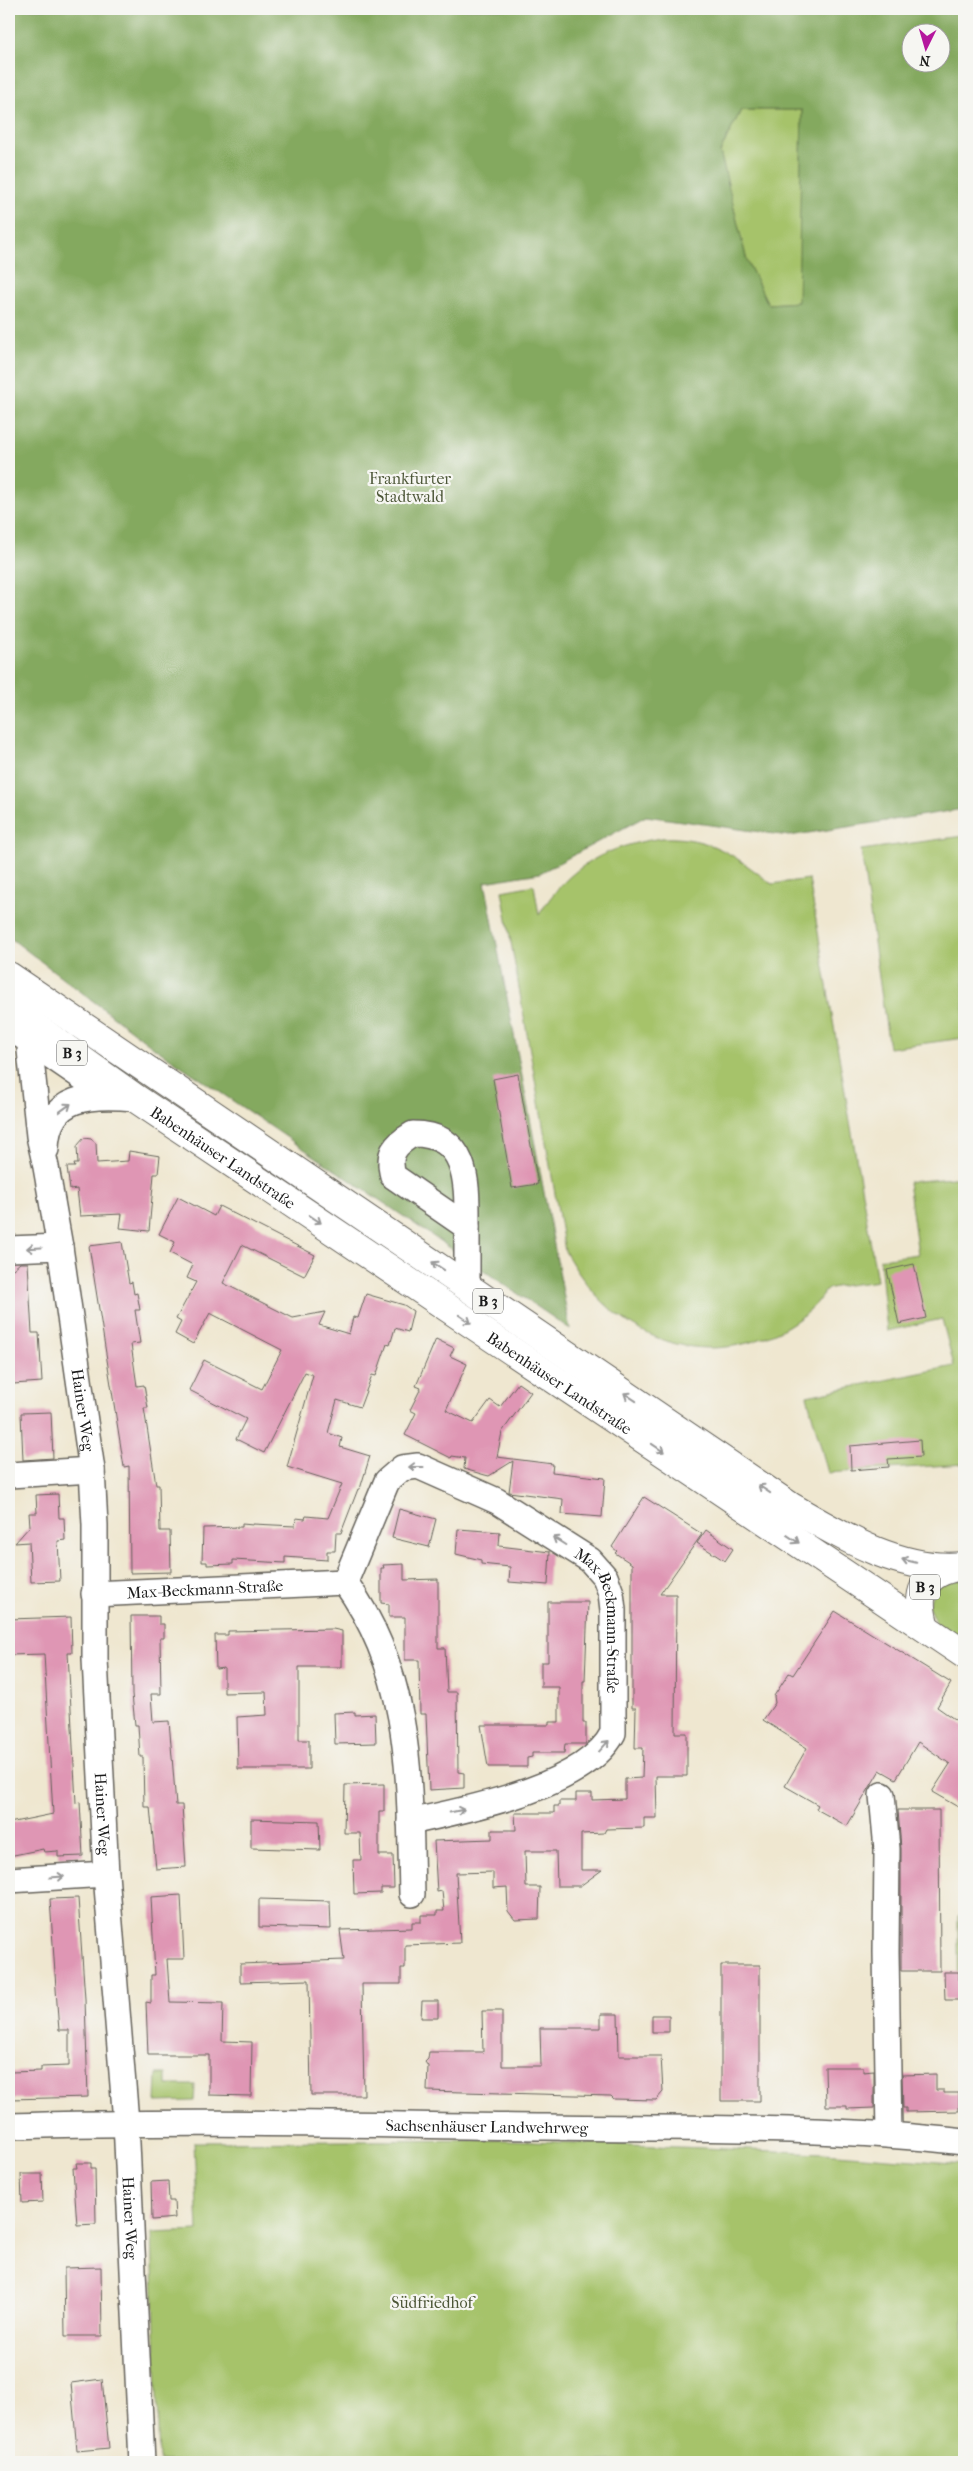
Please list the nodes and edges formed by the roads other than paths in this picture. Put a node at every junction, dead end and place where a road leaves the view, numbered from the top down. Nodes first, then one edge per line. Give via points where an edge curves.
1 (9, 962) edge
2 (9, 976) edge
3 (36, 995) junction
4 (9, 1008) edge
5 (9, 1027) edge
6 (30, 1050) dead end
7 (108, 1095) junction
8 (135, 1098) junction
9 (46, 1167) junction
10 (467, 1227) dead end
11 (60, 1247) junction
12 (9, 1249) edge
13 (467, 1286) junction
14 (92, 1470) junction
15 (9, 1475) edge
16 (961, 1567) edge
17 (345, 1582) junction
18 (94, 1594) junction
19 (925, 1627) junction
20 (964, 1654) edge
21 (882, 1795) dead end
22 (410, 1822) junction
23 (106, 1874) junction
24 (9, 1880) edge
25 (412, 1894) dead end
26 (126, 2122) junction
27 (9, 2126) edge
28 (889, 2135) junction
29 (964, 2142) edge
30 (142, 2462) edge

1 - 3 street
2 - 3 main road, Babenhäuser Landstraße / B 3
13 -> 3 main road, Babenhäuser Landstraße / B 3
4 - 8 main road, Babenhäuser Landstraße / B 3
5 - 7 street
6 - 9 street, Hainer Weg via 39,1136
7 - 8 street, Hainer Weg
9 -> 7 street, Hainer Weg via 46,1132 56,1115 87,1096
8 -> 19 main road, Babenhäuser Landstraße / B 3
9 - 11 street, Hainer Weg
10 - 13 street
11 -> 12 street
11 - 14 street, Hainer Weg
16 -> 13 main road, Babenhäuser Landstraße / B 3 via 886,1555 826,1527 790,1506
14 - 15 street
14 - 18 street, Hainer Weg
16 - 19 main road, B 3 via 930,1577 924,1588 920,1611
17 - 18 street, Max-Beckmann-Straße
17 - 22 street via 371,1625 394,1684 407,1750
22 -> 17 street, Max-Beckmann-Straße via 489,1805 521,1793 583,1764 608,1744 613,1733 611,1593 605,1577 590,1560 497,1501 418,1466 402,1468 387,1481
18 - 23 street, Hainer Weg
19 - 20 main road, Babenhäuser Landstraße / B 3
21 - 28 street via 888,1848
22 - 25 street
24 -> 23 street
23 - 26 street, Hainer Weg
26 - 27 street, Sachsenhäuser Landwehrweg
26 - 28 street, Sachsenhäuser Landwehrweg via 796,2130
26 - 30 street, Hainer Weg
28 - 29 street, Sachsenhäuser Landwehrweg

